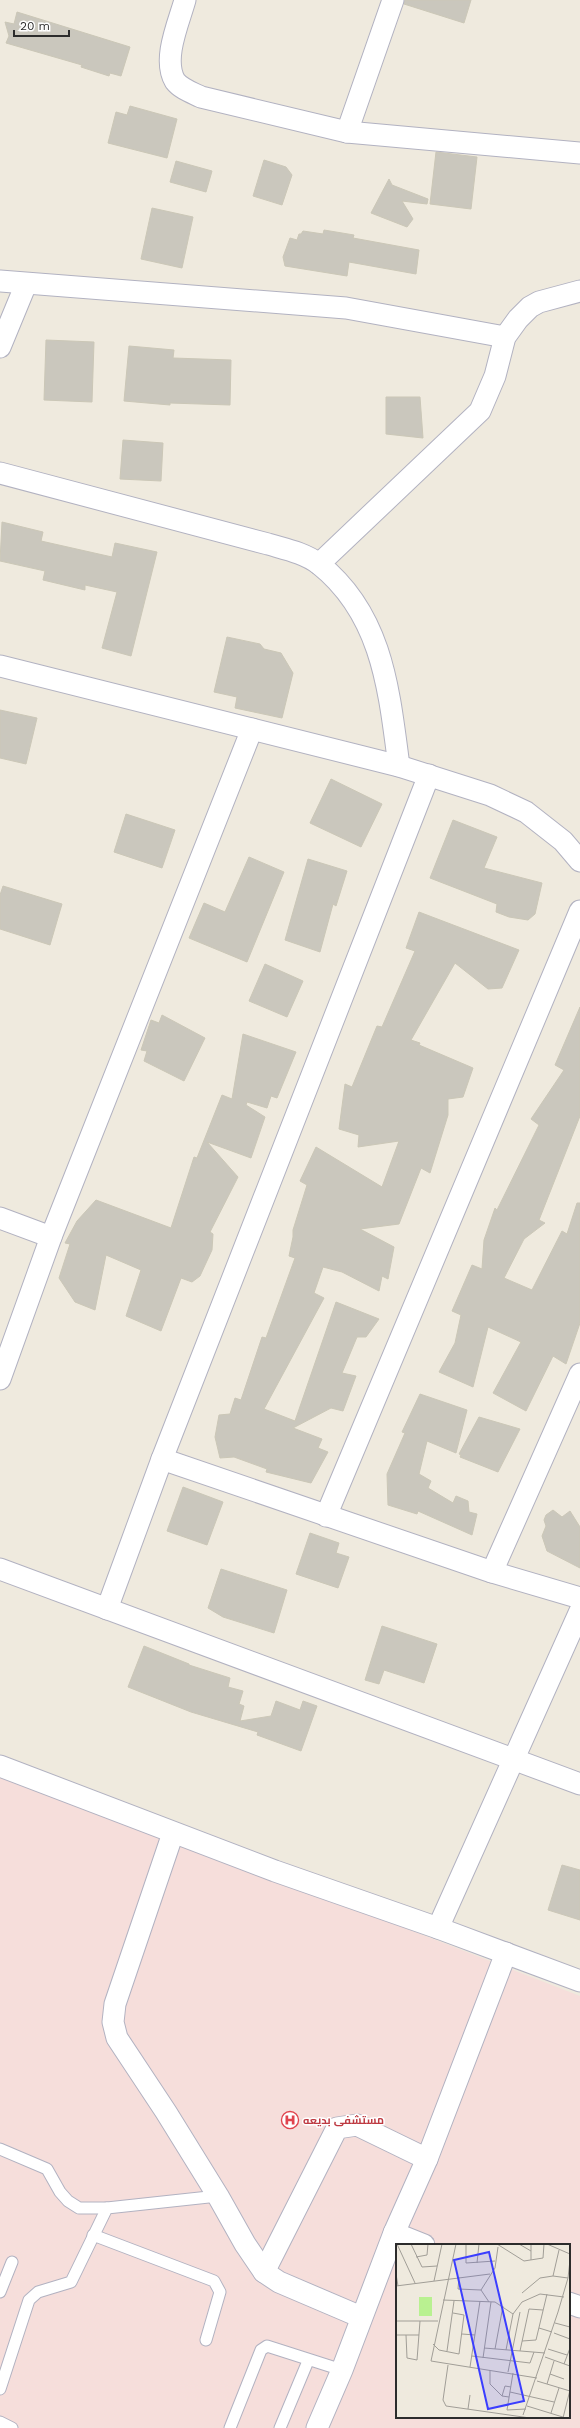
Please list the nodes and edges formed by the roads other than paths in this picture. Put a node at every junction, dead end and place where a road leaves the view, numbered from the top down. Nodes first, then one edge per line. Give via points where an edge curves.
1 (185, 0) edge
2 (393, 0) edge
3 (347, 132) junction
4 (580, 153) edge
5 (0, 281) edge
6 (26, 284) junction
7 (580, 291) edge
8 (505, 338) junction
9 (0, 347) edge
10 (0, 473) edge
11 (319, 564) junction
12 (0, 666) edge
13 (252, 729) junction
14 (399, 766) junction
15 (428, 775) junction
16 (580, 861) edge
17 (580, 912) edge
18 (0, 1218) edge
19 (51, 1237) junction
20 (580, 1374) edge
21 (0, 1379) edge
22 (162, 1459) junction
23 (326, 1516) junction
24 (0, 1569) edge
25 (492, 1572) junction
26 (580, 1598) edge
27 (107, 1609) junction
28 (580, 1611) edge
29 (511, 1760) junction
30 (0, 1766) edge
31 (580, 1784) edge
32 (173, 1833) junction
33 (438, 1928) junction
34 (506, 1953) junction
35 (580, 1981) edge
36 (0, 2149) edge
37 (427, 2159) junction
38 (218, 2196) junction
39 (107, 2208) junction
40 (394, 2233) junction
41 (93, 2235) junction
42 (422, 2244) edge
43 (12, 2262) dead end
44 (264, 2272) junction
45 (0, 2292) edge
46 (570, 2303) edge
47 (580, 2307) edge
48 (361, 2317) junction
49 (206, 2340) dead end
50 (308, 2361) junction
51 (342, 2370) junction
52 (0, 2389) edge
53 (0, 2422) edge
54 (12, 2428) edge
55 (230, 2428) edge
56 (280, 2428) edge
57 (317, 2428) edge

1 - 3 street via 170,66 175,81 201,97
2 - 3 street
3 - 4 street
5 - 6 street
6 - 8 street via 346,308
6 - 9 street
7 - 8 street via 539,302 530,307
8 - 11 street via 495,376 480,411
10 - 11 street via 268,544 300,554
11 - 14 street via 345,591 363,615 377,644 385,673
12 - 13 street
13 - 14 street
13 - 19 street
14 - 15 street
15 - 16 street via 490,795 526,812 563,841
15 - 22 street
17 - 23 street
18 - 19 street
19 - 21 street
20 - 25 street
22 - 23 street
22 - 27 street
23 - 25 street
24 - 27 street
25 - 26 street
27 - 29 street
28 - 29 street
29 - 31 street
29 - 33 street
30 - 32 street
32 - 33 street
32 - 38 street via 115,2004 113,2022 117,2038
33 - 34 street
34 - 35 street
34 - 37 street
36 - 39 lane via 47,2169 60,2192 79,2208
37 - 40 street
37 - 44 street via 357,2125 337,2128
38 - 39 lane
38 - 44 street
39 - 41 lane
40 - 42 street
40 - 48 street
41 - 49 lane via 214,2281 220,2292
41 - 52 lane via 71,2282 38,2292 30,2300
43 - 45 lane
44 - 48 street via 279,2282
46 - 47 street
48 - 51 street
50 - 51 lane
50 - 55 lane via 267,2346 261,2350
50 - 56 lane
51 - 57 street
53 - 54 lane

